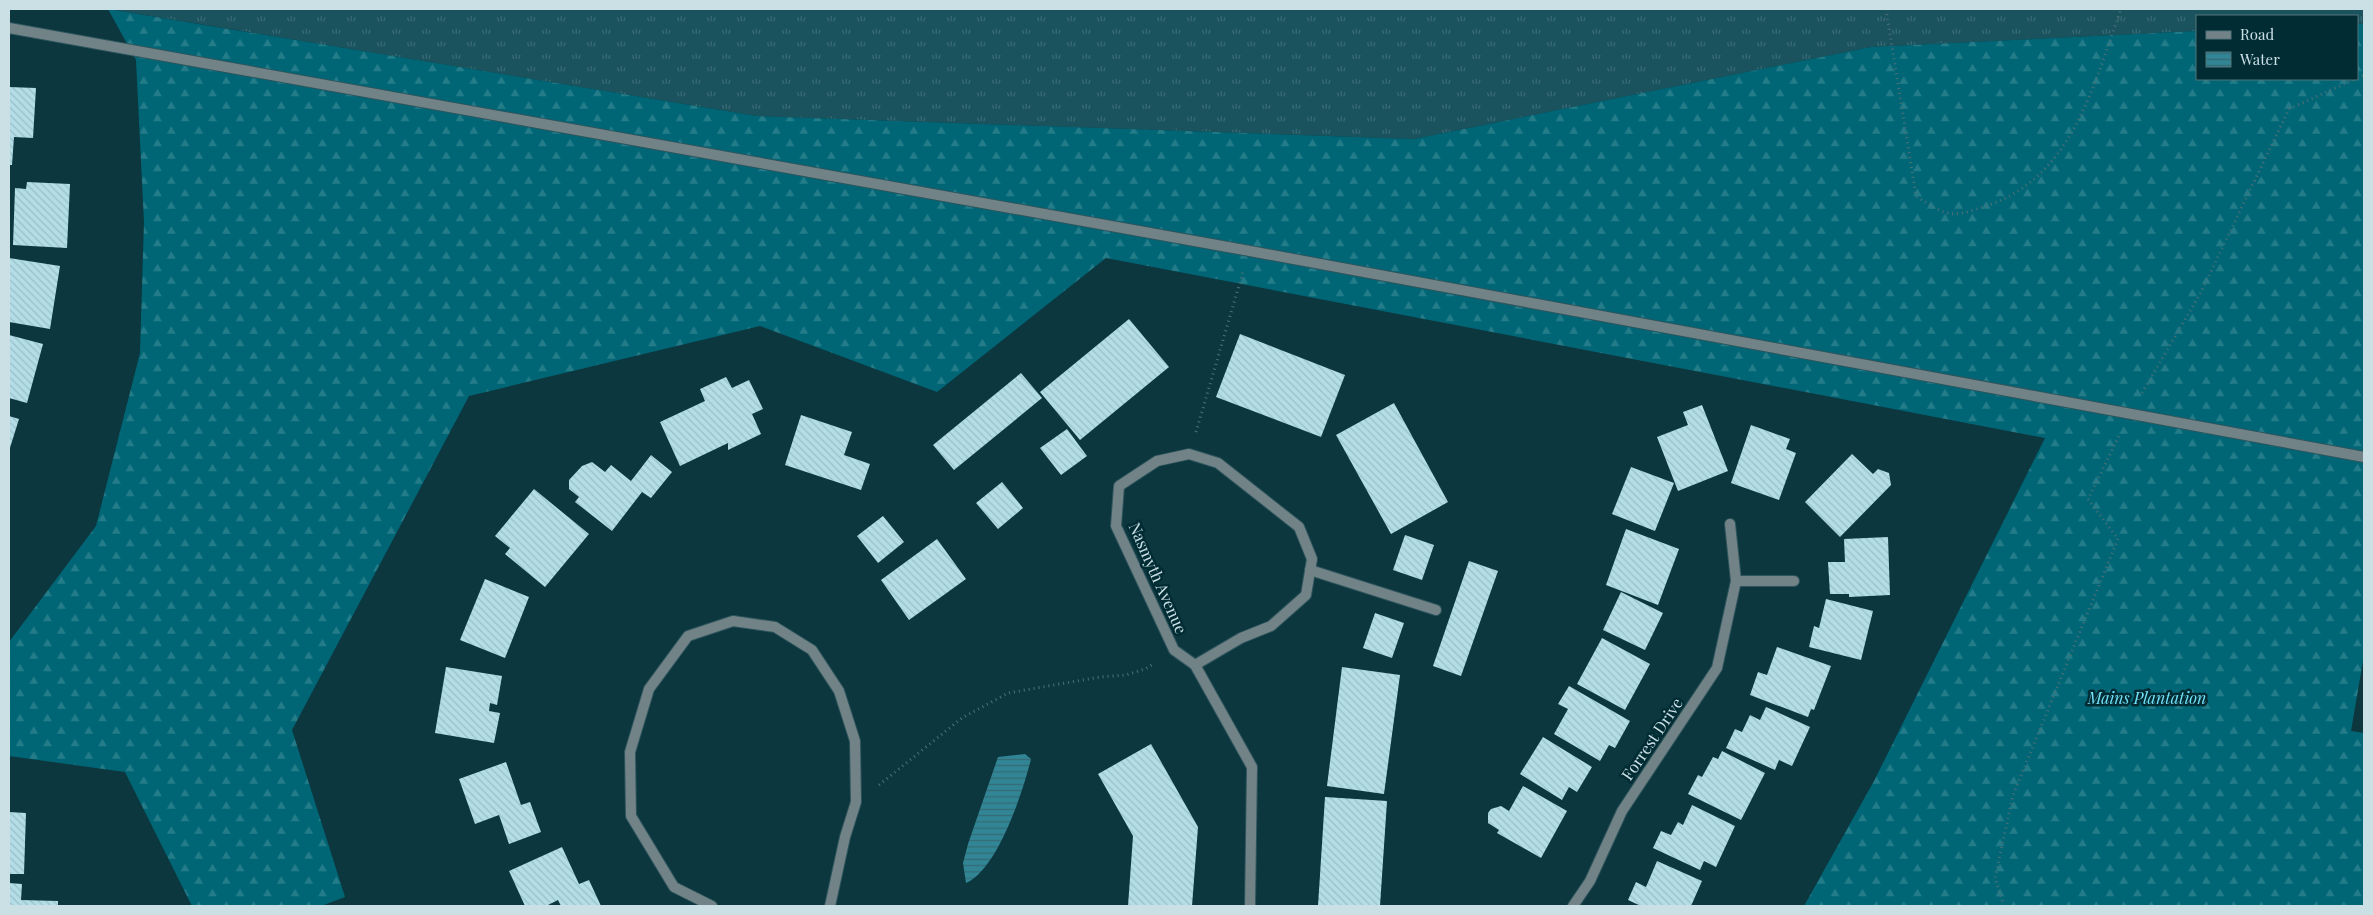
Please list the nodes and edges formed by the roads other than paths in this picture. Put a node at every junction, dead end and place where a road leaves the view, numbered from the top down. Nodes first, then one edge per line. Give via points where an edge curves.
1 (9, 28) edge
2 (2364, 458) edge
3 (1730, 524) dead end
4 (1310, 570) junction
5 (1736, 581) junction
6 (1794, 581) dead end
7 (1436, 610) dead end
8 (1196, 666) junction
9 (712, 906) edge
10 (830, 906) edge
11 (1250, 906) edge
12 (1573, 906) edge

1 - 2 street via 1250,251
3 - 5 street, Forrest Drive
4 - 7 street
4 - 8 street, Nasmyth Avenue via 1306,595 1272,626 1241,638
4 - 8 street, Nasmyth Avenue via 1312,559 1299,527 1218,463 1189,454 1157,461 1118,486 1116,526 1174,650
5 - 6 street
5 - 12 street, Forrest Drive via 1717,668 1622,811 1590,881
8 - 11 street, Nasmyth Avenue via 1252,767
9 - 10 street via 674,887 631,816 630,752 649,690 688,636 733,621 775,627 812,650 839,691 855,741 856,802

